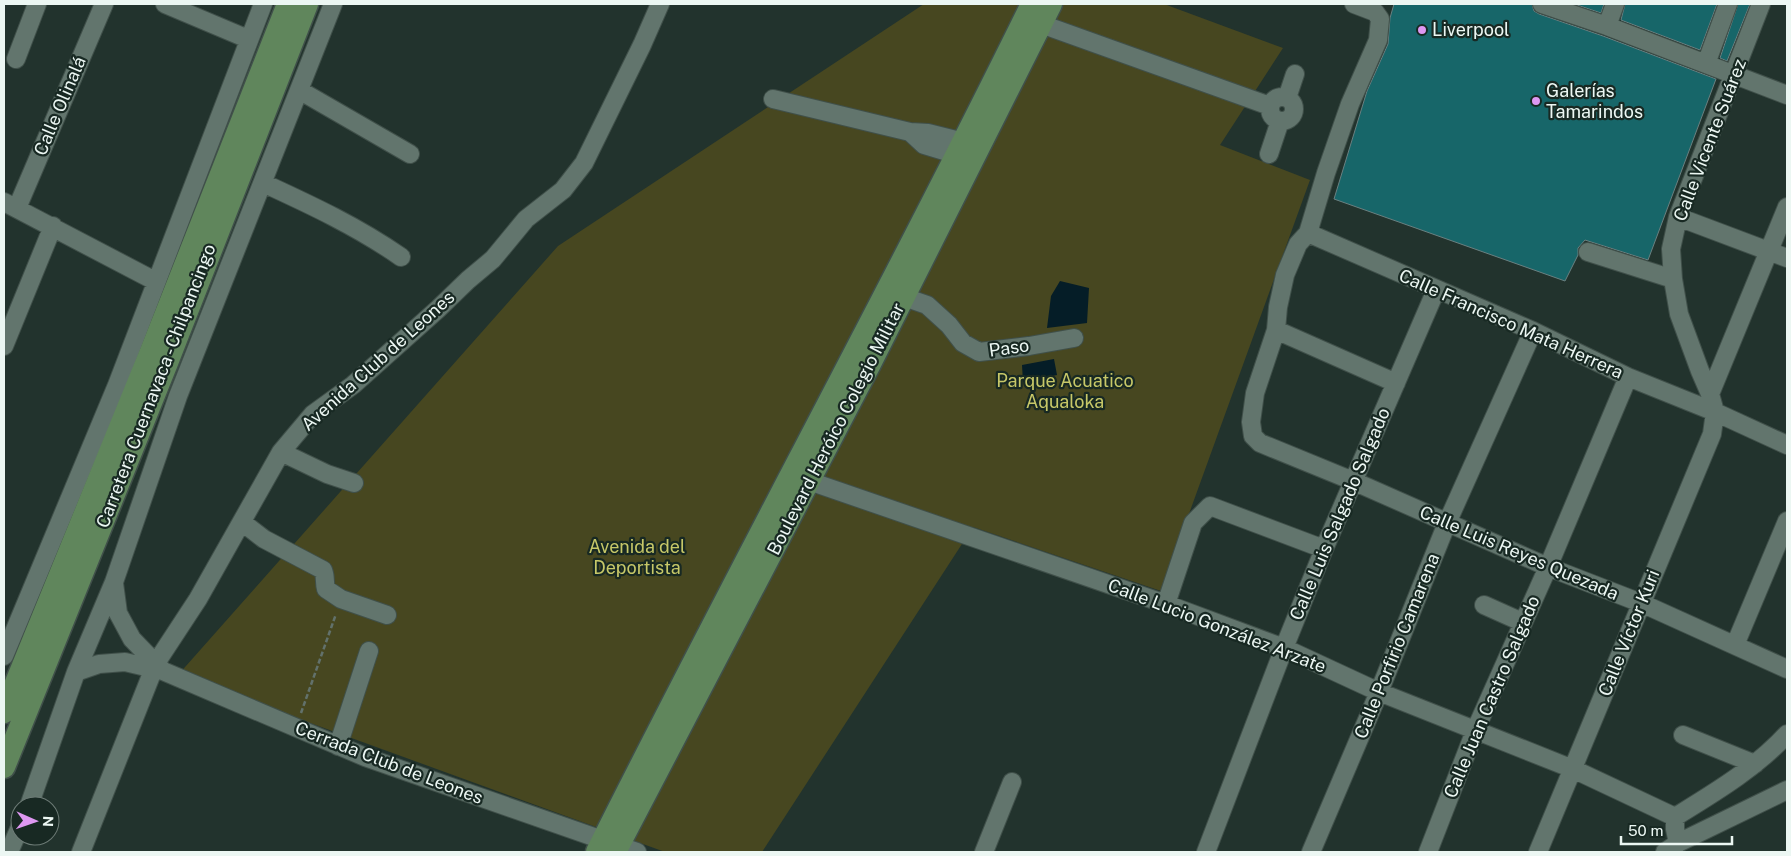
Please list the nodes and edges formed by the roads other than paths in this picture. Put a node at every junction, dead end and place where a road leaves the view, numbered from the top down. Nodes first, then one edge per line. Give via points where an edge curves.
1 (37, 4) edge
2 (104, 4) edge
3 (165, 4) edge
4 (263, 4) edge
5 (288, 4) edge
6 (307, 4) edge
7 (333, 4) edge
8 (660, 4) edge
9 (1051, 4) edge
10 (1354, 4) edge
11 (1542, 4) edge
12 (1615, 4) edge
13 (1728, 4) edge
14 (1761, 4) edge
15 (1037, 14) edge
16 (1607, 26) junction
17 (248, 39) junction
18 (16, 59) dead end
19 (1706, 64) junction
20 (1295, 74) dead end
21 (1734, 74) junction
22 (300, 90) junction
23 (1787, 95) edge
24 (1287, 98) junction
25 (772, 99) dead end
26 (1270, 106) junction
27 (1280, 121) junction
28 (961, 149) junction
29 (410, 154) dead end
30 (1268, 154) dead end
31 (263, 184) junction
32 (10, 205) edge
33 (1787, 207) edge
34 (1678, 217) junction
35 (52, 226) junction
36 (1308, 233) junction
37 (1770, 251) junction
38 (1588, 252) dead end
39 (401, 256) dead end
40 (1787, 258) edge
41 (1673, 279) junction
42 (155, 281) junction
43 (1436, 290) junction
44 (904, 297) junction
45 (1276, 330) junction
46 (1532, 331) junction
47 (1074, 338) dead end
48 (4, 346) edge
49 (1628, 377) junction
50 (1396, 383) junction
51 (1710, 394) junction
52 (1715, 412) junction
53 (1787, 446) edge
54 (281, 452) junction
55 (809, 481) junction
56 (1353, 481) junction
57 (354, 483) dead end
58 (1787, 521) edge
59 (242, 522) junction
60 (1447, 523) junction
61 (1324, 549) junction
62 (1548, 567) junction
63 (114, 582) junction
64 (1641, 603) junction
65 (1166, 604) junction
66 (1484, 605) dead end
67 (387, 615) dead end
68 (1522, 622) junction
69 (8, 629) edge
70 (1735, 645) junction
71 (1284, 648) junction
72 (369, 651) dead end
73 (4, 656) edge
74 (158, 668) junction
75 (1787, 668) edge
76 (76, 672) junction
77 (1379, 692) junction
78 (4, 712) edge
79 (1475, 731) junction
80 (1787, 734) edge
81 (1683, 735) dead end
82 (338, 746) junction
83 (1755, 764) junction
84 (4, 767) edge
85 (1573, 769) junction
86 (1012, 782) dead end
87 (1787, 790) edge
88 (33, 796) edge
89 (1675, 817) junction
90 (614, 848) edge
91 (1672, 848) edge
92 (81, 852) edge
93 (984, 852) edge
94 (1206, 852) edge
95 (1311, 852) edge
96 (1428, 852) edge
97 (1538, 852) edge

1 - 18 street
2 - 32 street, Calle Olinalá
3 - 17 street
4 - 17 street
5 - 78 main road, Carretera Cuernavaca - Chilpancingo
6 - 84 main road, Carretera Cuernavaca - Chilpancingo
7 - 22 street
8 - 54 street, Avenida Club de Leones via 584,163 563,190 526,219 493,259 438,310 353,385 313,414
9 - 15 main road, Boulevard Heróico Colegio Militar
10 - 36 street via 1375,12 1380,19 1378,40 1350,104
11 - 16 street
12 - 16 street
13 - 19 street
14 - 21 street, Calle Vicente Suárez
15 - 26 street
15 - 28 main road, Boulevard Heróico Colegio Militar
15 - 44 main road, Boulevard Heróico Colegio Militar
16 - 19 street
17 - 42 street
19 - 21 street
20 - 24 street
21 - 23 street
21 - 34 street, Calle Vicente Suárez
22 - 29 street
22 - 31 street
24 - 26 street via 1277,98
24 - 27 street via 1294,111 1289,119
25 - 28 street via 910,132 928,133
26 - 27 street via 1272,116
27 - 30 street
28 - 90 main road, Boulevard Heróico Colegio Militar via 771,513
31 - 39 street via 375,239
31 - 63 street via 178,396
32 - 35 street
33 - 37 street
34 - 37 street
34 - 41 street, Calle Vicente Suárez via 1672,249
35 - 42 street
35 - 48 street
36 - 43 street, Calle Francisco Mata Herrera
36 - 45 street via 1298,244 1285,274
37 - 40 street
37 - 51 street
38 - 41 street
41 - 51 street, Calle Vicente Suárez via 1680,314
42 - 69 street via 117,384
43 - 46 street, Calle Francisco Mata Herrera
43 - 50 street, Calle Luis Salgado Salgado
44 - 47 street, Paso via 927,305 963,342 979,352
44 - 55 main road, Boulevard Heróico Colegio Militar
45 - 50 street
45 - 56 street, Calle Luis Reyes Quezada via 1255,393 1251,422 1253,436 1260,444
46 - 49 street, Calle Francisco Mata Herrera
46 - 60 street, Calle Porfirio Camarena
49 - 52 street, Calle Francisco Mata Herrera
49 - 62 street, Calle Juan Castro Salgado
50 - 56 street, Calle Luis Salgado Salgado
51 - 52 street, Calle Vicente Suárez
52 - 53 street, Calle Francisco Mata Herrera
52 - 64 street, Calle Víctor Kuri via 1712,434
54 - 57 street
54 - 59 street, Avenida Club de Leones
55 - 65 street, Calle Lucio González Arzate
55 - 90 main road, Boulevard Heróico Colegio Militar
56 - 60 street, Calle Luis Reyes Quezada
56 - 61 street, Calle Luis Salgado Salgado
58 - 70 street
59 - 67 street via 264,539 323,570 326,589 341,599
59 - 74 street, Avenida Club de Leones
60 - 62 street, Calle Luis Reyes Quezada
60 - 77 street, Calle Porfirio Camarena
61 - 65 street via 1210,506 1193,523
61 - 71 street, Calle Luis Salgado Salgado
62 - 64 street, Calle Luis Reyes Quezada
62 - 68 street, Calle Juan Castro Salgado
63 - 74 street, Cerrada Club de Leones via 118,613 132,639
63 - 76 street
64 - 70 street, Calle Luis Reyes Quezada
64 - 85 street, Calle Víctor Kuri
65 - 71 street, Calle Lucio González Arzate
66 - 68 street
68 - 79 street, Calle Juan Castro Salgado
69 - 73 street
70 - 75 street, Calle Luis Reyes Quezada
71 - 77 street, Calle Lucio González Arzate
71 - 94 street, Calle Luis Salgado Salgado
72 - 82 street
74 - 76 street, Cerrada Club de Leones via 125,662 99,664
74 - 82 street, Cerrada Club de Leones
74 - 92 street, Avenida Club de Leones
76 - 88 street
77 - 79 street, Calle Lucio González Arzate
77 - 95 street, Calle Porfirio Camarena
79 - 85 street, Calle Lucio González Arzate
79 - 96 street, Calle Juan Castro Salgado
80 - 83 street
81 - 83 street
82 - 90 street, Cerrada Club de Leones
83 - 89 street
85 - 89 street, Calle Lucio González Arzate
85 - 97 street, Calle Víctor Kuri
86 - 93 street
87 - 91 street
89 - 91 street

